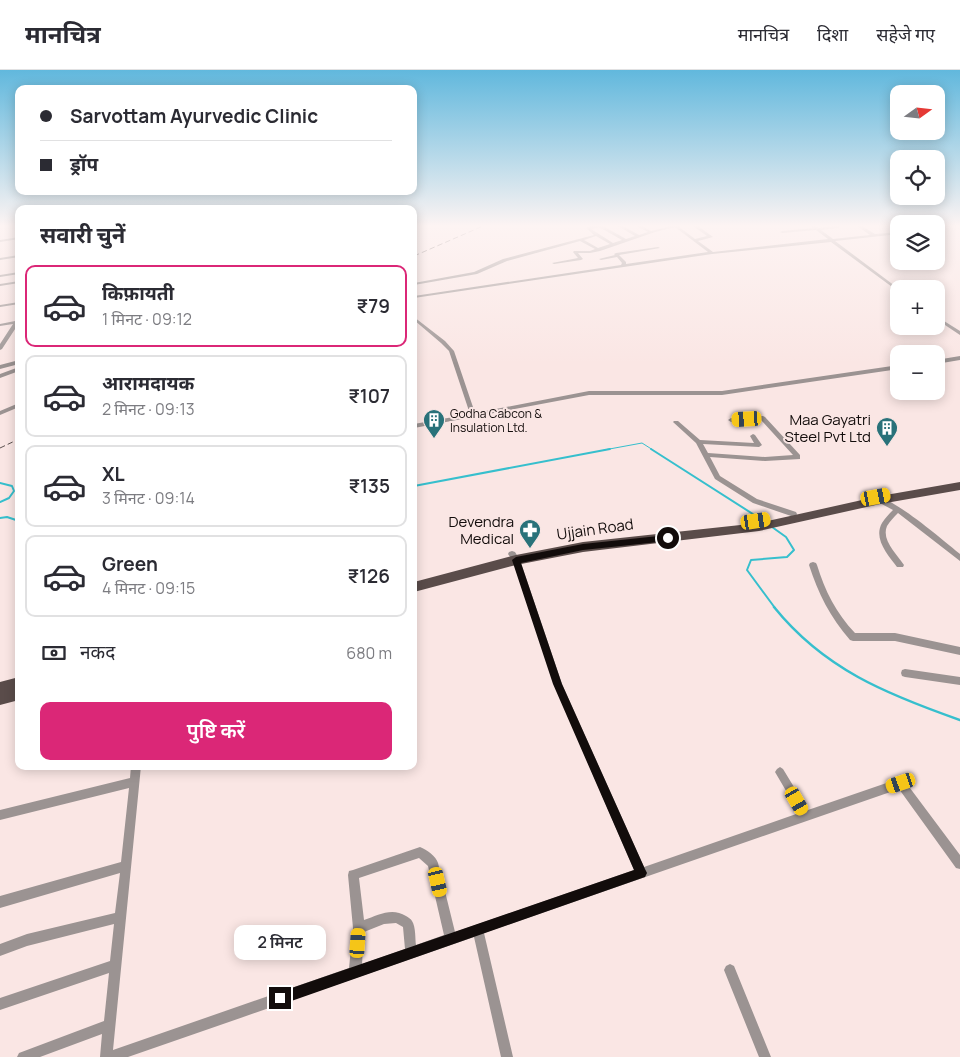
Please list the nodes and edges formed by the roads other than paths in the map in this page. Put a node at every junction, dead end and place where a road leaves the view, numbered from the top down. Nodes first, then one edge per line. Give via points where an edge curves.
1 (480, 272) edge
2 (566, 272) edge
3 (874, 272) edge
4 (15, 274) edge
5 (0, 276) edge
6 (15, 283) edge
7 (417, 284) edge
8 (890, 284) edge
9 (0, 285) edge
10 (417, 296) edge
11 (15, 304) edge
12 (0, 306) edge
13 (417, 320) edge
14 (15, 322) edge
15 (945, 323) edge
16 (0, 325) edge
17 (15, 326) edge
18 (10, 333) junction
19 (960, 333) edge
20 (0, 334) edge
21 (1, 346) edge
22 (960, 358) edge
23 (945, 360) edge
24 (15, 363) edge
25 (0, 367) edge
26 (890, 368) edge
27 (15, 370) edge
28 (0, 376) edge
29 (15, 407) edge
30 (0, 413) edge
31 (473, 414) junction
32 (731, 420) dead end
33 (676, 422) dead end
34 (417, 425) edge
35 (753, 436) dead end
36 (698, 442) junction
37 (706, 455) junction
38 (960, 481) edge
39 (960, 486) edge
40 (880, 500) junction
41 (897, 509) junction
42 (794, 514) junction
43 (778, 520) junction
44 (514, 557) junction
45 (960, 558) edge
46 (814, 565) dead end
47 (900, 565) dead end
48 (417, 579) edge
49 (417, 587) edge
50 (960, 651) edge
51 (905, 673) dead end
52 (960, 681) edge
53 (15, 685) edge
54 (0, 689) edge
55 (15, 694) edge
56 (0, 698) edge
57 (136, 770) edge
58 (780, 772) dead end
59 (134, 782) junction
60 (0, 815) edge
61 (806, 816) junction
62 (960, 864) edge
63 (126, 866) junction
64 (641, 873) junction
65 (0, 902) edge
66 (120, 917) junction
67 (359, 928) junction
68 (478, 930) junction
69 (451, 939) junction
70 (0, 950) edge
71 (411, 953) junction
72 (115, 965) junction
73 (730, 970) dead end
74 (355, 972) junction
75 (0, 1004) edge
76 (109, 1025) junction
77 (23, 1057) edge
78 (106, 1057) edge
79 (110, 1057) edge
80 (507, 1057) edge
81 (765, 1057) edge

1 - 7 street
2 - 10 street
3 - 8 street
4 - 5 street
6 - 9 street
11 - 12 street
13 - 31 street via 451,351
14 - 16 street
15 - 19 street
17 - 18 street
18 - 20 street
18 - 21 street
22 - 23 street
24 - 25 street
26 - 31 street via 722,393 589,393
27 - 28 street
29 - 30 street
31 - 34 street
32 - 37 street via 764,418 798,457 765,459
33 - 36 street
35 - 36 street via 759,445
36 - 37 street
37 - 42 street via 717,477 755,501
38 - 42 main road, Ujjain Road
39 - 40 main road, Ujjain Road
40 - 41 street
40 - 43 main road, Ujjain Road
41 - 45 street
41 - 47 street via 884,525 882,535
42 - 43 main road, Ujjain Road
43 - 44 main road, Ujjain Road
44 - 48 main road, Ujjain Road
44 - 49 main road, Ujjain Road
44 - 64 street via 558,684
46 - 50 street via 820,590 830,610 853,637 895,637
51 - 52 street
53 - 54 main road
55 - 56 main road
57 - 59 street
58 - 61 street
59 - 60 street
59 - 63 street
61 - 62 street via 901,783
61 - 64 street
63 - 65 street
63 - 66 street
64 - 68 street
66 - 70 street
66 - 72 street
67 - 69 street via 353,875 420,852 434,863
67 - 71 street via 384,918 397,917 408,924
67 - 74 street
68 - 69 street
68 - 80 street
69 - 71 street
71 - 74 street
72 - 75 street
72 - 76 street
73 - 81 street
74 - 79 street
76 - 77 street
76 - 78 street

